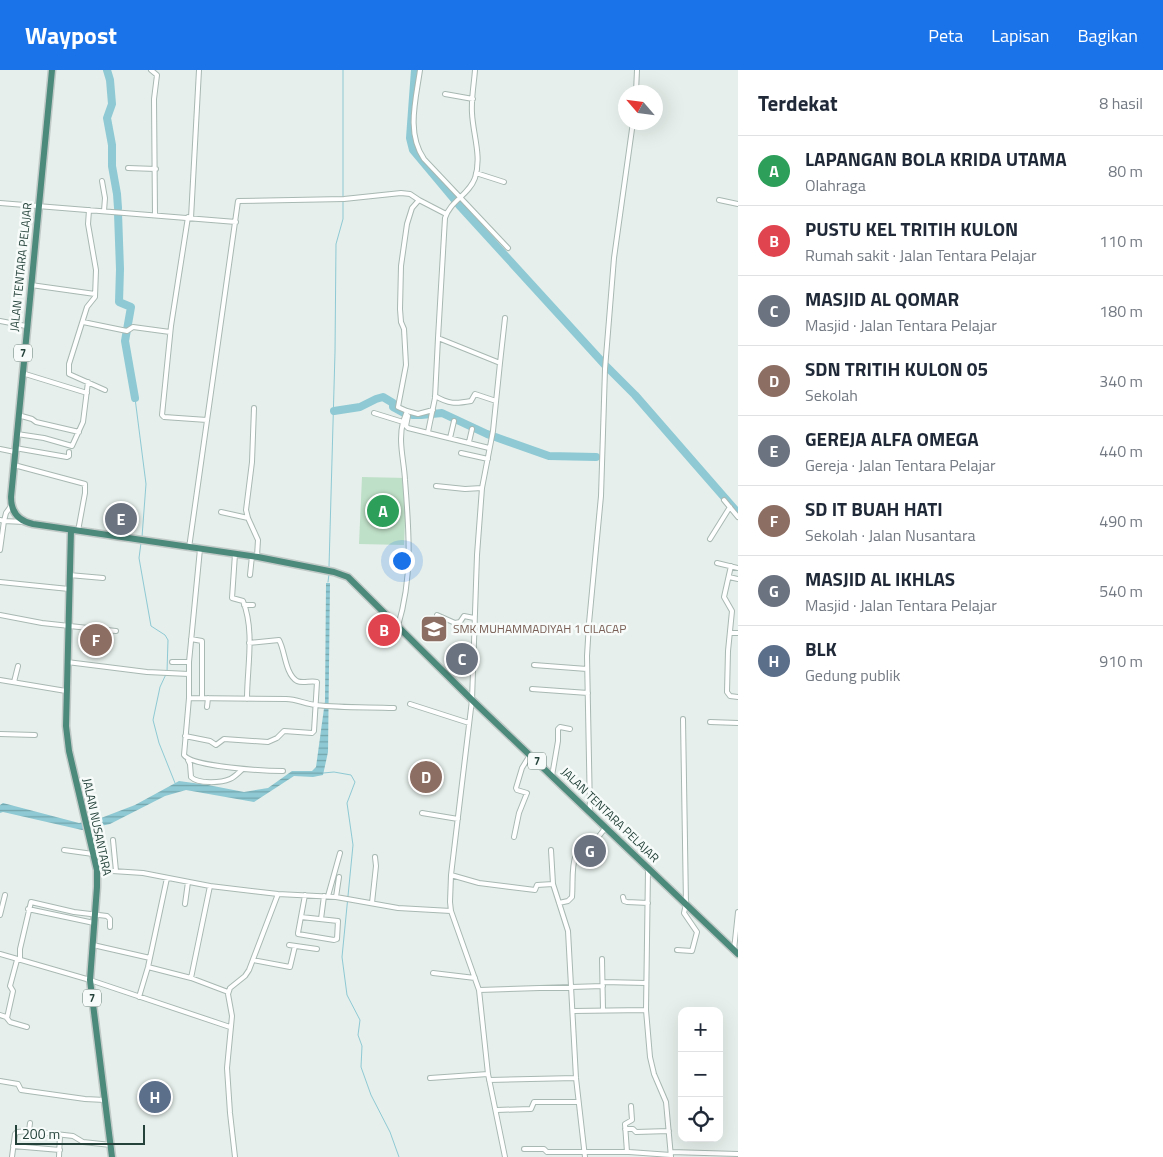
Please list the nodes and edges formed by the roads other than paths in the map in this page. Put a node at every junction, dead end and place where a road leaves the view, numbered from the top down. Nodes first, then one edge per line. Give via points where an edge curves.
1 (52, 70) edge
2 (151, 70) edge
3 (199, 70) edge
4 (420, 70) edge
5 (475, 70) edge
6 (638, 70) edge
7 (637, 85) edge
8 (445, 94) dead end
9 (473, 99) junction
10 (631, 130) edge
11 (128, 168) dead end
12 (156, 169) junction
13 (476, 173) junction
14 (102, 181) dead end
15 (504, 182) dead end
16 (459, 198) junction
17 (419, 200) junction
18 (719, 200) dead end
19 (0, 203) edge
20 (738, 204) edge
21 (39, 206) junction
22 (89, 210) junction
23 (104, 211) junction
24 (446, 214) junction
25 (155, 215) junction
26 (189, 218) junction
27 (236, 222) junction
28 (508, 248) dead end
29 (31, 285) junction
30 (95, 294) junction
31 (505, 318) dead end
32 (0, 321) edge
33 (83, 322) junction
34 (26, 326) junction
35 (170, 332) junction
36 (438, 338) junction
37 (500, 363) junction
38 (22, 373) junction
39 (88, 382) junction
40 (105, 390) dead end
41 (87, 393) junction
42 (435, 396) junction
43 (496, 401) junction
44 (254, 408) dead end
45 (432, 412) junction
46 (374, 413) dead end
47 (407, 414) junction
48 (18, 415) junction
49 (207, 420) junction
50 (454, 421) dead end
51 (403, 422) junction
52 (472, 429) dead end
53 (79, 432) junction
54 (428, 432) junction
55 (17, 434) junction
56 (450, 438) junction
57 (469, 442) junction
58 (490, 448) junction
59 (0, 449) edge
60 (15, 450) junction
61 (70, 452) dead end
62 (461, 453) dead end
63 (488, 459) junction
64 (14, 465) junction
65 (436, 486) dead end
66 (482, 488) junction
67 (724, 500) dead end
68 (11, 506) junction
69 (730, 507) junction
70 (221, 512) dead end
71 (738, 517) edge
72 (248, 518) junction
73 (2, 521) edge
74 (26, 522) junction
75 (71, 530) junction
76 (78, 531) junction
77 (710, 539) dead end
78 (189, 548) junction
79 (200, 549) junction
80 (0, 550) edge
81 (235, 554) junction
82 (255, 556) junction
83 (718, 563) dead end
84 (731, 566) junction
85 (738, 568) edge
86 (69, 575) junction
87 (250, 575) dead end
88 (728, 577) junction
89 (102, 578) dead end
90 (738, 579) edge
91 (0, 582) edge
92 (69, 589) junction
93 (244, 604) junction
94 (254, 605) dead end
95 (0, 615) edge
96 (437, 615) dead end
97 (474, 618) junction
98 (68, 626) junction
99 (398, 626) junction
100 (116, 631) dead end
101 (730, 633) junction
102 (738, 633) edge
103 (191, 639) junction
104 (249, 643) junction
105 (66, 662) junction
106 (172, 662) dead end
107 (189, 662) junction
108 (18, 666) dead end
109 (534, 666) dead end
110 (588, 669) junction
111 (189, 674) junction
112 (0, 680) edge
113 (14, 682) junction
114 (532, 689) dead end
115 (66, 691) junction
116 (588, 693) junction
117 (738, 697) edge
118 (188, 698) junction
119 (202, 698) junction
120 (208, 698) junction
121 (247, 699) junction
122 (472, 700) junction
123 (410, 704) dead end
124 (317, 705) junction
125 (207, 707) dead end
126 (394, 708) dead end
127 (683, 719) dead end
128 (710, 722) dead end
129 (469, 723) junction
130 (738, 723) edge
131 (570, 729) dead end
132 (0, 734) edge
133 (35, 735) dead end
134 (185, 736) junction
135 (530, 754) junction
136 (188, 760) junction
137 (242, 769) junction
138 (284, 771) dead end
139 (552, 776) junction
140 (590, 812) junction
141 (422, 814) dead end
142 (458, 818) junction
143 (606, 827) junction
144 (514, 836) dead end
145 (114, 840) dead end
146 (64, 850) dead end
147 (551, 850) dead end
148 (340, 853) dead end
149 (93, 854) junction
150 (375, 857) dead end
151 (648, 867) junction
152 (97, 870) junction
153 (116, 871) junction
154 (451, 874) junction
155 (166, 878) junction
156 (339, 878) dead end
157 (188, 882) junction
158 (553, 884) junction
159 (210, 886) junction
160 (278, 894) junction
161 (5, 895) dead end
162 (305, 896) junction
163 (326, 896) junction
164 (336, 897) junction
165 (623, 897) dead end
166 (372, 903) junction
167 (559, 903) junction
168 (648, 903) junction
169 (185, 904) dead end
170 (686, 904) junction
171 (28, 909) junction
172 (451, 911) junction
173 (738, 912) edge
174 (0, 914) edge
175 (95, 915) junction
176 (301, 917) junction
177 (321, 919) junction
178 (94, 923) junction
179 (110, 927) dead end
180 (302, 935) junction
181 (93, 945) junction
182 (289, 945) dead end
183 (297, 947) junction
184 (317, 949) dead end
185 (677, 950) dead end
186 (736, 952) edge
187 (0, 954) edge
188 (150, 958) junction
189 (602, 959) dead end
190 (18, 960) junction
191 (253, 960) junction
192 (148, 967) junction
193 (433, 973) dead end
194 (191, 978) junction
195 (475, 978) junction
196 (90, 980) junction
197 (646, 983) junction
198 (603, 984) junction
199 (572, 987) junction
200 (479, 990) junction
201 (228, 992) junction
202 (140, 997) junction
203 (603, 1010) junction
204 (646, 1010) junction
205 (573, 1011) junction
206 (0, 1015) edge
207 (7, 1018) junction
208 (28, 1027) dead end
209 (230, 1027) junction
210 (488, 1074) junction
211 (430, 1078) dead end
212 (576, 1078) junction
213 (490, 1080) junction
214 (0, 1081) edge
215 (105, 1100) junction
216 (578, 1102) junction
217 (631, 1106) dead end
218 (497, 1110) junction
219 (30, 1123) dead end
220 (625, 1129) junction
221 (29, 1131) junction
222 (669, 1131) junction
223 (60, 1135) junction
224 (111, 1145) junction
225 (13, 1146) junction
226 (524, 1149) dead end
227 (60, 1150) junction
228 (627, 1152) junction
229 (738, 1154) edge
230 (584, 1155) edge
231 (671, 1155) edge
232 (12, 1157) edge
233 (59, 1157) edge
234 (112, 1157) edge
235 (235, 1157) edge
236 (505, 1157) edge

1 - 21 highway, JALAN TENTARA PELAJAR / 7
2 - 12 street via 157,75 154,98
3 - 26 street
4 - 16 street via 413,128 416,147
5 - 9 street
6 - 7 street
8 - 9 street
9 - 13 street via 478,152
10 - 110 street via 614,258 605,369 601,496 588,623
11 - 12 street
12 - 25 street
13 - 15 street
13 - 16 street via 468,190
14 - 23 street
16 - 24 street
16 - 28 street
17 - 24 street
17 - 27 street via 401,192 344,199 239,199
17 - 47 street via 412,208 407,224 400,284 400,322 404,329 406,366 398,407
18 - 20 street
19 - 21 street
21 - 22 street
21 - 29 highway, JALAN TENTARA PELAJAR / 7
22 - 23 street
22 - 30 street via 88,224 96,270
23 - 25 street
24 - 36 street
25 - 26 street
26 - 27 street
26 - 35 street
27 - 49 street
29 - 30 street
29 - 34 highway, JALAN TENTARA PELAJAR / 7
30 - 33 street
31 - 37 street
32 - 34 street
33 - 35 street via 127,331 133,327
33 - 39 street via 68,371
34 - 38 highway, JALAN TENTARA PELAJAR / 7
35 - 49 street via 162,415
36 - 37 street
36 - 42 street
37 - 43 street
38 - 41 street
38 - 48 highway, JALAN TENTARA PELAJAR / 7
39 - 40 street
39 - 41 street
41 - 53 street
42 - 43 street via 447,403 470,401 475,394
42 - 45 street
43 - 58 street
44 - 72 street via 252,462 246,502
45 - 47 street
45 - 54 street
46 - 51 street
47 - 51 street
47 - 54 street via 406,426
48 - 53 street
48 - 55 highway, JALAN TENTARA PELAJAR / 7
49 - 78 street
50 - 56 street
51 - 99 street via 400,447 410,548 405,603
52 - 57 street
53 - 55 street via 71,446
54 - 56 street
55 - 60 highway, JALAN TENTARA PELAJAR / 7
56 - 57 street
57 - 58 street
58 - 63 street
59 - 60 street
60 - 61 street via 67,457
60 - 64 highway, JALAN TENTARA PELAJAR / 7
62 - 63 street
63 - 66 street
64 - 68 highway, JALAN TENTARA PELAJAR / 7
64 - 76 street via 85,484
65 - 66 street
66 - 97 street
67 - 69 street
68 - 73 street
68 - 74 highway via 18,518
69 - 71 street
69 - 77 street
70 - 72 street
72 - 82 street via 258,540
73 - 74 street
73 - 80 street
74 - 75 highway, 7
75 - 76 highway, 7
75 - 86 highway, JALAN NUSANTARA / 7
76 - 78 highway, 7
78 - 79 highway, 7
79 - 81 highway, 7
79 - 103 street
81 - 82 highway, 7
81 - 93 street via 232,598 242,600
82 - 87 street
82 - 99 highway, JALAN TENTARA PELAJAR / 7 via 342,574
83 - 84 street
84 - 85 street
84 - 88 street
86 - 89 street
86 - 92 highway, JALAN NUSANTARA / 7
88 - 90 street
88 - 101 street via 724,597 732,609
91 - 92 street
92 - 98 highway, JALAN NUSANTARA / 7
93 - 94 street
93 - 104 street
95 - 98 street
96 - 97 street via 455,623 464,616
97 - 122 street
98 - 100 street
98 - 105 highway, JALAN NUSANTARA / 7
99 - 122 highway, JALAN TENTARA PELAJAR / 7
101 - 102 street
101 - 117 street via 727,692
103 - 107 street
103 - 119 street via 202,641
104 - 121 street
104 - 124 street via 281,642 284,658 295,680 317,682
105 - 111 street via 162,674
105 - 115 highway, JALAN NUSANTARA / 7
106 - 107 street
107 - 111 street
108 - 113 street
109 - 110 street
110 - 116 street
111 - 118 street
112 - 113 street
113 - 115 street
114 - 116 street
115 - 149 highway, JALAN NUSANTARA / 7 via 69,752
116 - 140 street
118 - 119 street
118 - 134 street
119 - 120 street
120 - 121 street
120 - 125 street
121 - 124 street via 286,698
122 - 129 street
122 - 135 highway, JALAN TENTARA PELAJAR / 7
123 - 129 street
124 - 126 street
124 - 134 street via 312,733 284,731 268,742 224,739 216,745
127 - 170 street
128 - 130 street
129 - 142 street
131 - 139 street via 558,729
132 - 133 street
134 - 136 street via 184,755
135 - 139 highway, JALAN TENTARA PELAJAR / 7
135 - 144 street via 516,788 527,793
136 - 137 street
136 - 137 street via 191,776 196,780 224,781
137 - 138 street
139 - 140 highway, JALAN TENTARA PELAJAR / 7
140 - 143 highway, JALAN TENTARA PELAJAR / 7
141 - 142 street
142 - 154 street
143 - 151 highway, JALAN TENTARA PELAJAR / 7
143 - 167 street via 596,840 583,844 574,856 572,897
145 - 153 street
146 - 149 street
147 - 158 street
148 - 163 street
149 - 152 highway, JALAN NUSANTARA / 7
150 - 166 street
151 - 168 street
151 - 170 highway, JALAN TENTARA PELAJAR / 7
152 - 153 street
152 - 175 highway, JALAN NUSANTARA / 7
153 - 155 street
154 - 158 street via 510,888 535,890 537,885
154 - 172 street
155 - 157 street
155 - 188 street
156 - 164 street
157 - 159 street
157 - 169 street
158 - 167 street
159 - 160 street
159 - 194 street
160 - 162 street
160 - 191 street
161 - 174 street
162 - 163 street
162 - 176 street
163 - 164 street
163 - 177 street
164 - 166 street
165 - 168 street via 627,902
166 - 172 street
167 - 199 street via 568,930
168 - 197 street
170 - 185 street via 684,915 697,932 692,951
170 - 186 highway, JALAN TENTARA PELAJAR / 7
171 - 175 street via 32,902
171 - 178 street
171 - 190 street
172 - 195 street
173 - 186 street
175 - 178 highway, JALAN NUSANTARA / 7
175 - 179 street via 108,917
176 - 177 street
176 - 180 street via 298,933
177 - 180 street via 338,922 336,940
178 - 181 highway, JALAN NUSANTARA / 7
180 - 183 street
181 - 188 street
181 - 196 highway, JALAN NUSANTARA / 7
182 - 183 street
183 - 184 street
183 - 191 street via 290,967
187 - 190 street
188 - 192 street
189 - 198 street
190 - 196 street
190 - 207 street via 10,986
191 - 201 street via 245,976
192 - 194 street
192 - 202 street
193 - 195 street
194 - 201 street
195 - 200 street
196 - 202 street
196 - 215 highway, JALAN NUSANTARA / 7
197 - 198 street
197 - 204 street
198 - 199 street
198 - 203 street
199 - 200 street
199 - 205 street
200 - 210 street
201 - 209 street via 232,1016
202 - 209 street
203 - 204 street
203 - 205 street
204 - 222 street via 651,1065 666,1102
205 - 212 street
206 - 207 street
207 - 208 street
209 - 235 street via 227,1068
210 - 211 street
210 - 213 street
212 - 213 street
212 - 216 street
213 - 218 street
214 - 215 street via 18,1084 21,1090
215 - 224 highway, JALAN NUSANTARA / 7
216 - 218 street via 534,1102 531,1110
216 - 230 street
217 - 220 street via 632,1120 626,1122
218 - 236 street
219 - 221 street
220 - 222 street
220 - 228 street
221 - 223 street
221 - 225 street via 17,1132
222 - 231 street
223 - 224 street
223 - 227 street
224 - 234 highway, JALAN NUSANTARA / 7
225 - 227 street
225 - 232 street
226 - 230 street
227 - 233 street
228 - 230 street
228 - 231 street
229 - 231 street

